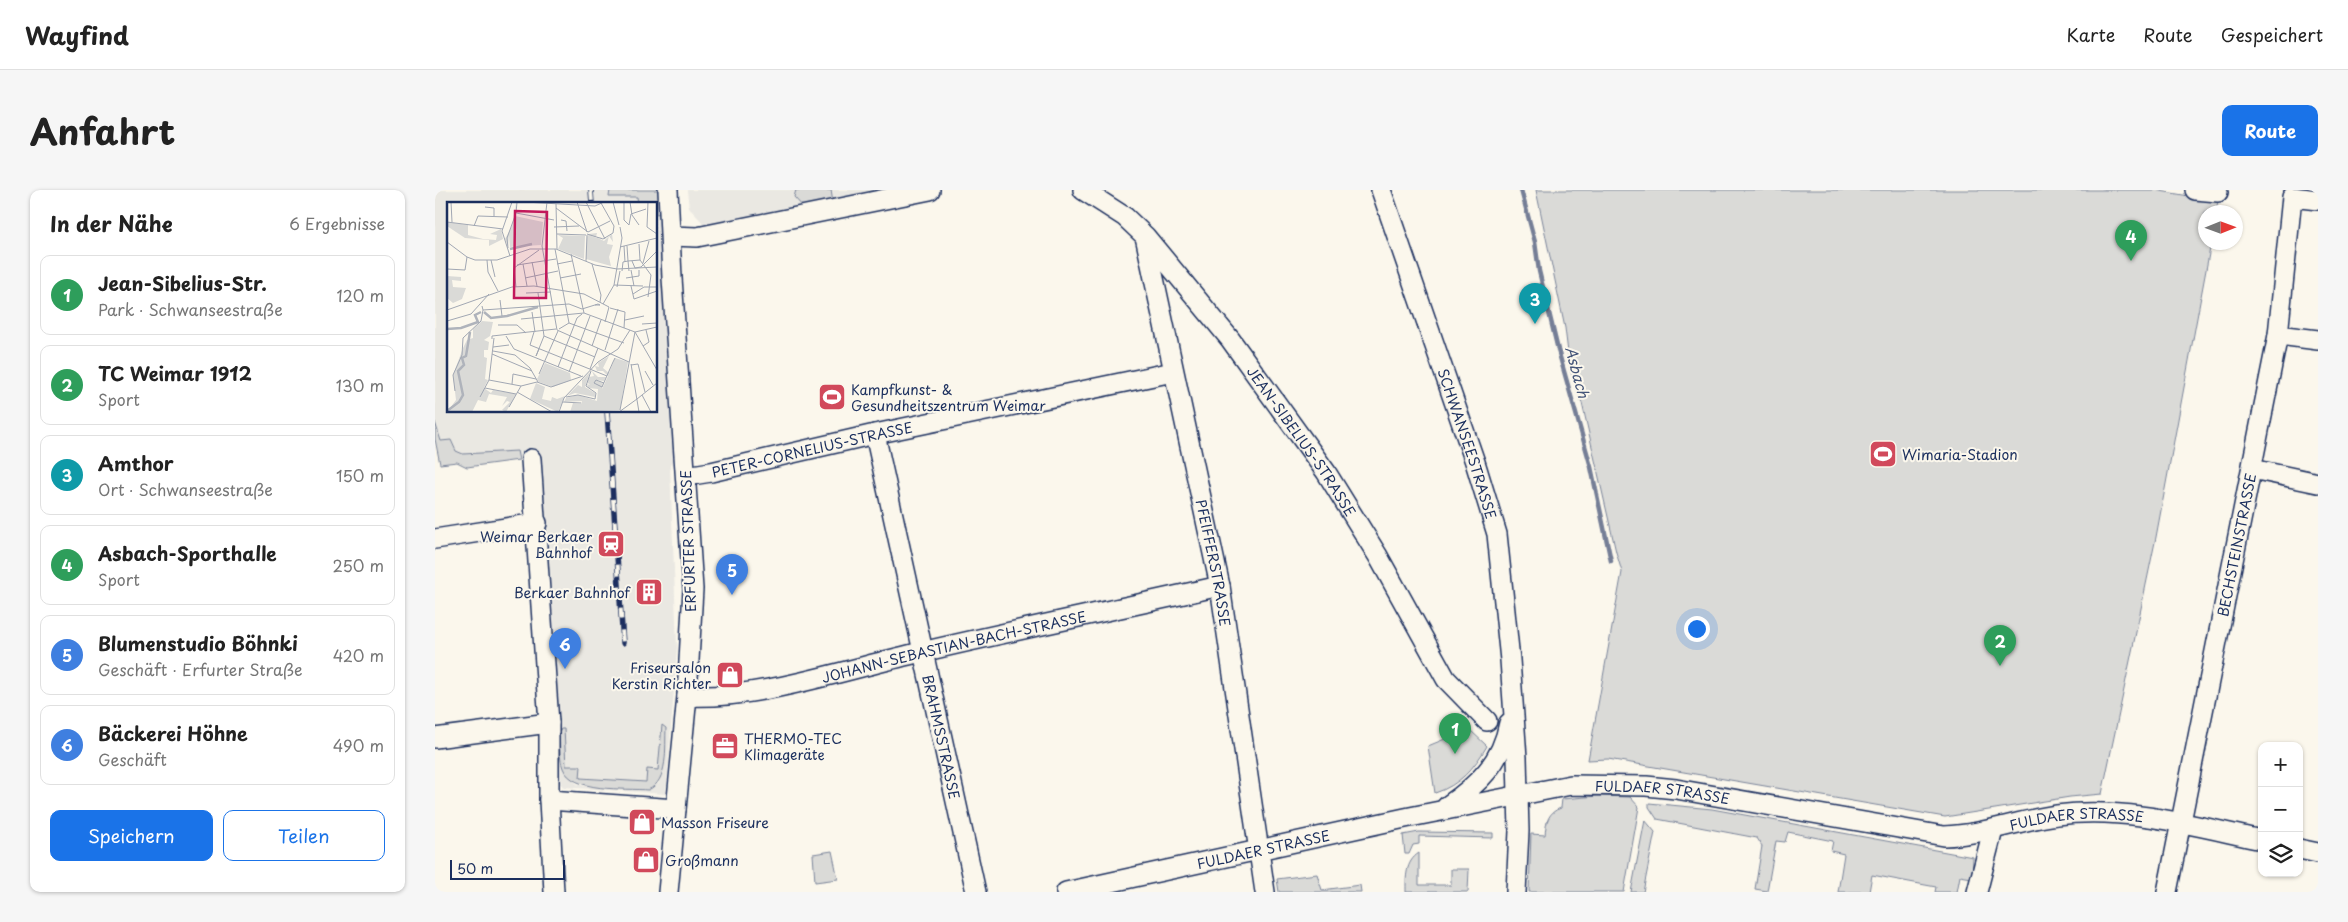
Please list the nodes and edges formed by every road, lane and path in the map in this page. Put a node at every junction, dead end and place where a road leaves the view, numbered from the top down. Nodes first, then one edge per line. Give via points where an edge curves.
1 (668, 190) edge
2 (930, 190) edge
3 (1083, 190) edge
4 (1381, 190) edge
5 (2195, 190) edge
6 (2218, 192) dead end
7 (2318, 200) edge
8 (671, 236) junction
9 (1146, 237) junction
10 (2279, 335) junction
11 (2318, 340) edge
12 (1173, 372) junction
13 (875, 434) junction
14 (531, 459) dead end
15 (2253, 469) junction
16 (686, 476) junction
17 (2318, 483) edge
18 (537, 522) junction
19 (435, 538) edge
20 (1220, 586) junction
21 (924, 651) junction
22 (687, 696) junction
23 (1512, 705) junction
24 (1487, 721) dead end
25 (549, 723) junction
26 (435, 738) edge
27 (1519, 796) junction
28 (549, 800) junction
29 (676, 809) junction
30 (1439, 811) junction
31 (2181, 824) junction
32 (1993, 830) junction
33 (2258, 839) edge
34 (1259, 850) junction
35 (2303, 850) edge
36 (2318, 853) edge
37 (554, 892) edge
38 (668, 892) edge
39 (976, 892) edge
40 (1066, 892) edge
41 (1265, 892) edge
42 (1516, 892) edge
43 (1977, 892) edge
44 (2167, 892) edge

1 - 8 street, ERFURTER STRASSE
2 - 8 street via 697,237
3 - 9 street, JEAN-SIBELIUS-STRASSE via 1125,217
4 - 23 street, SCHWANSEESTRASSE via 1497,534
5 - 6 street
7 - 10 street, BECHSTEINSTRASSE via 2292,197
8 - 16 street, ERFURTER STRASSE via 671,278
9 - 12 street, PFEIFFERSTRASSE
9 - 24 street, JEAN-SIBELIUS-STRASSE via 1235,346 1320,464 1378,556 1446,680
10 - 11 street
10 - 15 street, BECHSTEINSTRASSE
12 - 13 street, PETER-CORNELIUS-STRASSE
12 - 20 street, PFEIFFERSTRASSE
13 - 16 street, PETER-CORNELIUS-STRASSE
13 - 21 street, BRAHMSSTRASSE
14 - 18 street
15 - 17 street
15 - 31 street, BECHSTEINSTRASSE
16 - 22 street, ERFURTER STRASSE via 693,589
18 - 19 street
18 - 25 street
20 - 21 street, JOHANN-SEBASTIAN-BACH-STRASSE
20 - 34 street, PFEIFFERSTRASSE
21 - 22 street, JOHANN-SEBASTIAN-BACH-STRASSE via 779,686 727,695
21 - 39 street, BRAHMSSTRASSE
22 - 29 street, ERFURTER STRASSE
23 - 27 street, SCHWANSEESTRASSE
23 - 30 street, SCHWANSEESTRASSE via 1507,737 1486,775
25 - 26 street
25 - 28 street
27 - 30 street, FULDAER STRASSE
27 - 32 street, FULDAER STRASSE via 1571,785 1646,786 1944,836
27 - 42 street, SCHWANSEESTRASSE
28 - 29 street
28 - 37 street
29 - 38 street, ERFURTER STRASSE
30 - 34 street, FULDAER STRASSE
31 - 32 street, FULDAER STRASSE via 2146,816 2086,813
31 - 33 street, FULDAER STRASSE
31 - 44 street, BECHSTEINSTRASSE
32 - 43 street
34 - 40 street, FULDAER STRASSE
34 - 41 street, PFEIFFERSTRASSE
35 - 36 street

